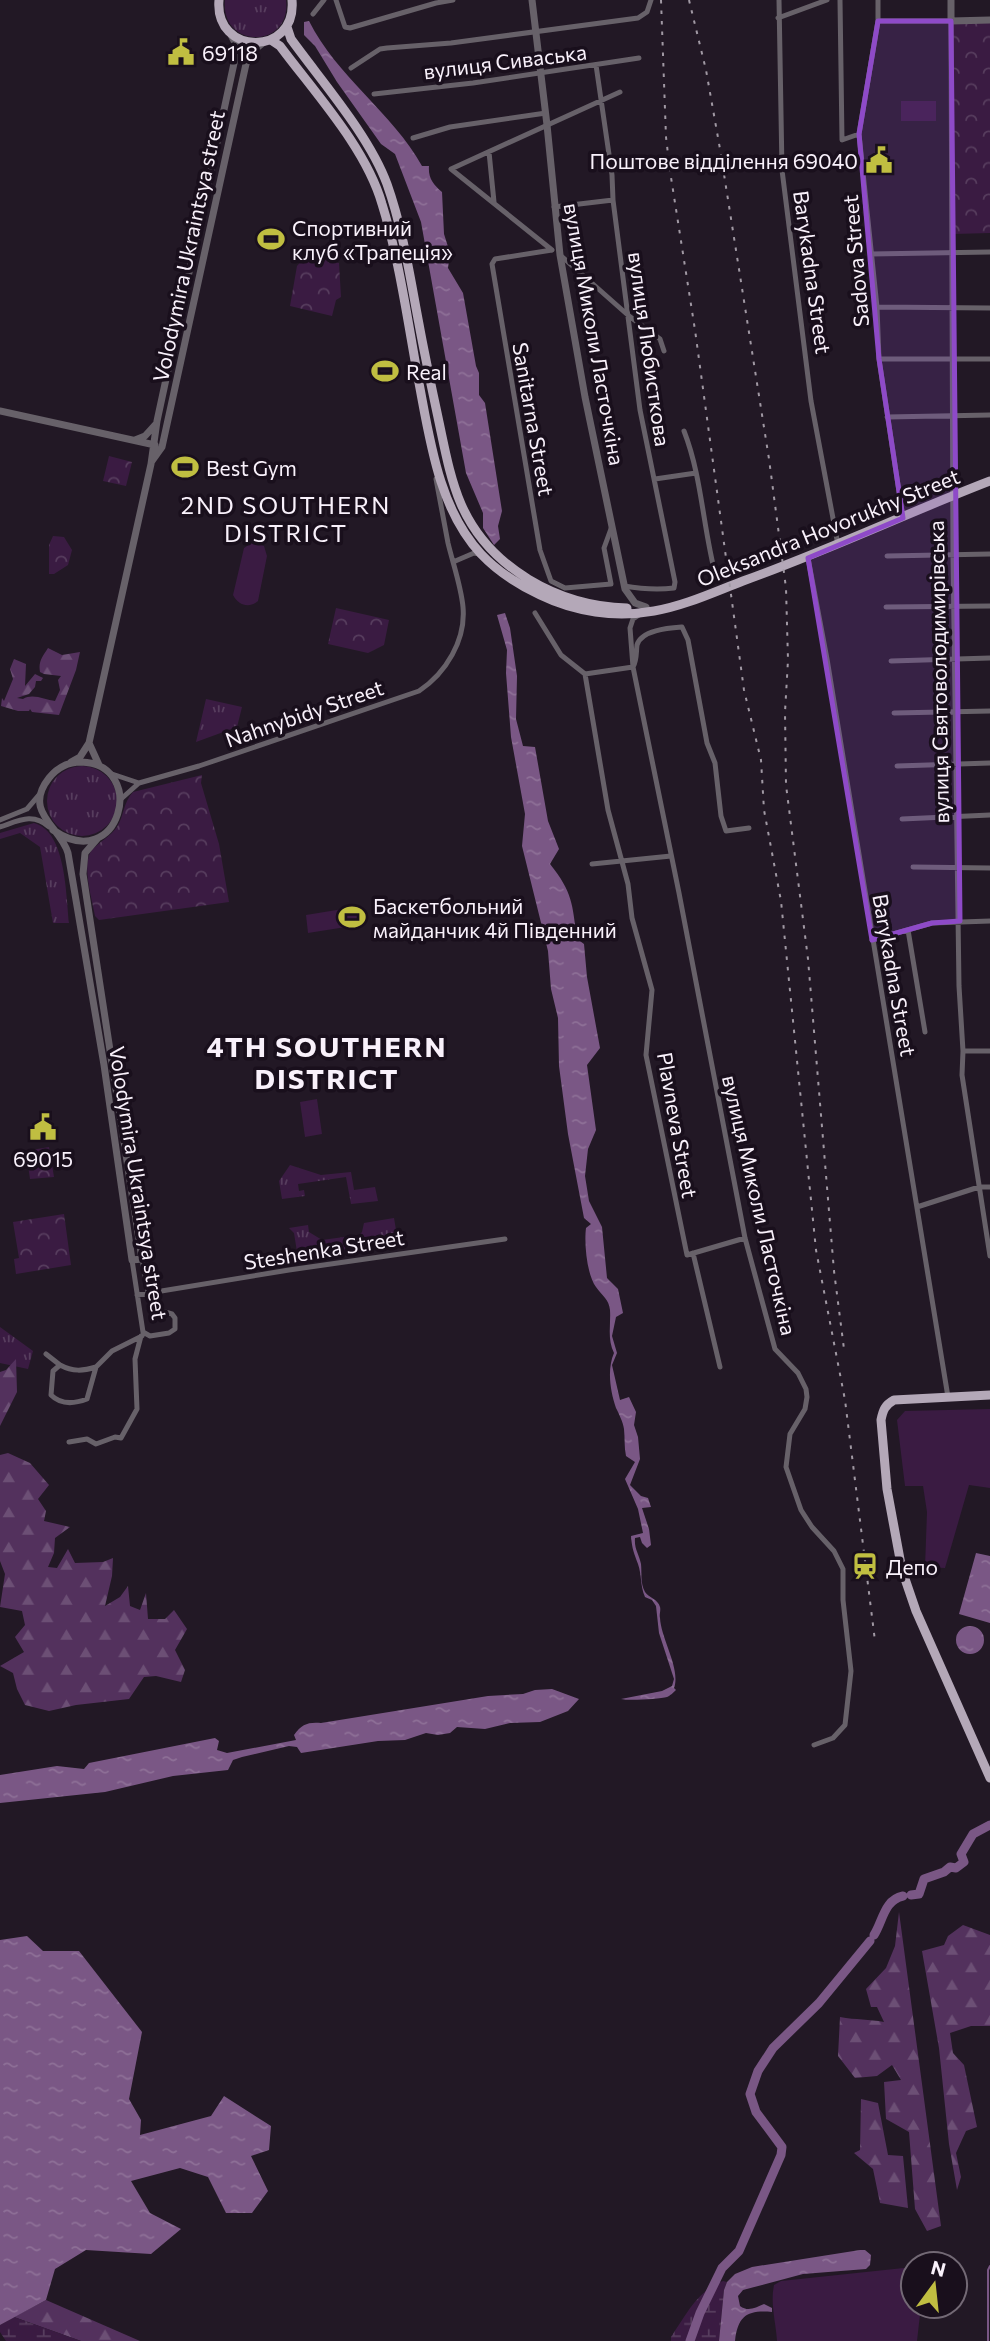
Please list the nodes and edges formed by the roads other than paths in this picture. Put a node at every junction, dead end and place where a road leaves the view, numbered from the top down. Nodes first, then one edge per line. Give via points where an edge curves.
1 (211, 0) edge
2 (219, 0) edge
3 (292, 0) edge
4 (317, 0) edge
5 (324, 0) edge
6 (336, 0) edge
7 (453, 0) edge
8 (532, 0) edge
9 (651, 0) edge
10 (779, 0) edge
11 (827, 0) edge
12 (840, 0) edge
13 (878, 0) edge
14 (951, 0) edge
15 (778, 18) junction
16 (221, 20) junction
17 (951, 20) junction
18 (990, 20) edge
19 (878, 21) junction
20 (287, 27) junction
21 (536, 31) junction
22 (229, 32) junction
23 (267, 41) junction
24 (639, 58) dead end
25 (596, 65) junction
26 (351, 68) dead end
27 (541, 73) junction
28 (620, 92) dead end
29 (374, 94) dead end
30 (600, 102) junction
31 (546, 113) junction
32 (547, 125) junction
33 (859, 134) junction
34 (413, 138) dead end
35 (489, 152) junction
36 (614, 200) junction
37 (494, 202) junction
38 (554, 207) junction
39 (552, 250) junction
40 (990, 252) edge
41 (952, 253) junction
42 (871, 254) junction
43 (560, 255) junction
44 (408, 265) junction
45 (398, 268) junction
46 (877, 307) junction
47 (951, 307) junction
48 (990, 308) edge
49 (629, 316) junction
50 (664, 351) dead end
51 (879, 359) junction
52 (953, 359) junction
53 (990, 359) edge
54 (0, 411) edge
55 (437, 414) junction
56 (954, 415) junction
57 (990, 415) edge
58 (426, 417) junction
59 (887, 417) junction
60 (156, 425) junction
61 (684, 431) dead end
62 (135, 440) junction
63 (152, 444) junction
64 (162, 447) junction
65 (435, 460) junction
66 (152, 461) junction
67 (696, 473) junction
68 (655, 479) junction
69 (990, 481) edge
70 (953, 495) junction
71 (903, 518) junction
72 (612, 526) junction
73 (838, 546) junction
74 (485, 551) junction
75 (990, 554) edge
76 (953, 555) junction
77 (887, 556) dead end
78 (808, 558) junction
79 (453, 562) junction
80 (716, 577) dead end
81 (625, 587) junction
82 (990, 606) edge
83 (886, 607) dead end
84 (954, 607) junction
85 (645, 610) junction
86 (612, 611) junction
87 (535, 613) dead end
88 (630, 628) junction
89 (955, 658) junction
90 (990, 658) edge
91 (891, 661) dead end
92 (633, 667) junction
93 (585, 674) junction
94 (990, 711) edge
95 (957, 712) junction
96 (894, 713) dead end
97 (89, 743) junction
98 (990, 763) edge
99 (68, 764) junction
100 (957, 764) junction
101 (897, 766) dead end
102 (108, 772) junction
103 (139, 783) junction
104 (42, 789) junction
105 (121, 799) junction
106 (990, 815) edge
107 (958, 816) junction
108 (902, 819) dead end
109 (0, 820) edge
110 (0, 827) edge
111 (749, 828) dead end
112 (53, 831) junction
113 (98, 838) junction
114 (671, 856) junction
115 (622, 860) junction
116 (592, 864) dead end
117 (913, 867) dead end
118 (990, 868) edge
119 (959, 869) junction
120 (960, 921) junction
121 (990, 921) edge
122 (908, 930) junction
123 (872, 940) junction
124 (925, 1032) dead end
125 (963, 1051) junction
126 (990, 1051) edge
127 (990, 1186) edge
128 (979, 1187) junction
129 (917, 1207) junction
130 (988, 1236) edge
131 (505, 1238) dead end
132 (745, 1238) junction
133 (693, 1253) junction
134 (990, 1256) edge
135 (142, 1259) junction
136 (131, 1260) junction
137 (148, 1293) junction
138 (137, 1295) junction
139 (143, 1335) junction
140 (46, 1354) dead end
141 (60, 1365) junction
142 (96, 1367) junction
143 (720, 1367) dead end
144 (990, 1395) edge
145 (948, 1397) junction
146 (69, 1442) dead end
147 (814, 1745) dead end
148 (990, 1777) edge

1 - 16 main road
2 - 16 main road, Volodymira Ukraintsya street
3 - 20 main road
4 - 5 street via 313,14
6 - 7 street via 345,27 350,28
8 - 21 street, вулиця Миколи Ласточкіна
9 - 21 street via 638,18
10 - 15 street, Barykadna Street
11 - 15 street
12 - 33 street via 842,140
13 - 19 street, Sadova Street
14 - 17 street, вулиця Святоволодимирівська
15 - 73 street, Barykadna Street via 782,170 811,401
16 - 22 main road, Volodymira Ukraintsya street
17 - 18 street
17 - 19 street
17 - 41 street, вулиця Святоволодимирівська
19 - 33 street, Sadova Street
20 - 23 main road, Volodymira Ukraintsya street
20 - 44 main road via 369,148 386,181
21 - 26 street via 380,49
21 - 27 street, вулиця Миколи Ласточкіна
22 - 23 main road via 245,42
22 - 60 street, Volodymira Ukraintsya street via 236,54
23 - 45 main road via 280,46 360,154 382,204
23 - 64 street, Volodymira Ukraintsya street via 253,51 246,64
24 - 25 street, вулиця Сиваська
25 - 27 street, вулиця Сиваська
25 - 30 street, вулиця Любисткова
27 - 29 street, вулиця Сиваська
27 - 31 street, вулиця Миколи Ласточкіна
28 - 30 street
30 - 32 street
30 - 36 street, вулиця Любисткова
31 - 32 street, вулиця Миколи Ласточкіна
31 - 34 street via 450,127
32 - 35 street
32 - 38 street, вулиця Миколи Ласточкіна
33 - 42 street, Sadova Street
35 - 37 street
35 - 37 street via 452,171
36 - 38 street
36 - 49 street, вулиця Любисткова
37 - 39 street
38 - 43 street, вулиця Миколи Ласточкіна
39 - 43 street
39 - 72 street, Sanitarna Street via 495,259 492,264 540,550 551,581 565,587 611,584 604,548
40 - 41 street
41 - 42 street
41 - 47 street, вулиця Святоволодимирівська
42 - 46 street, Sadova Street
43 - 49 street
43 - 72 street, вулиця Миколи Ласточкіна
44 - 45 main road
44 - 55 main road
45 - 58 main road
46 - 47 street
46 - 51 street, Sadova Street
47 - 48 street
47 - 52 street, вулиця Святоволодимирівська
49 - 50 street via 660,339
49 - 68 street, вулиця Любисткова via 640,410
51 - 52 street
51 - 59 street, Sadova Street
52 - 53 street
52 - 56 street, вулиця Святоволодимирівська
54 - 62 street
55 - 58 main road
55 - 74 main road via 450,472
56 - 57 street
56 - 59 street
56 - 70 street, вулиця Святоволодимирівська
58 - 65 main road
59 - 71 street, Sadova Street
60 - 62 street
60 - 63 street, Volodymira Ukraintsya street
61 - 67 street
62 - 63 street
62 - 66 street
63 - 64 street
63 - 66 street, Volodymira Ukraintsya street
64 - 66 street, Volodymira Ukraintsya street
65 - 74 main road via 452,507
65 - 79 street, Nahnybidy Street
66 - 97 street, Volodymira Ukraintsya street
67 - 68 street
67 - 80 street
68 - 81 street, вулиця Любисткова via 675,585 648,590
69 - 70 main road, Oleksandra Hovorukhy Street
70 - 71 main road, Oleksandra Hovorukhy Street
70 - 76 street, вулиця Святоволодимирівська
71 - 73 main road, Oleksandra Hovorukhy Street
72 - 81 street, вулиця Миколи Ласточкіна
73 - 78 main road, Oleksandra Hovorukhy Street
74 - 79 street
74 - 86 main road, Oleksandra Hovorukhy Street via 559,596
75 - 76 street
76 - 77 street
76 - 84 street, вулиця Святоволодимирівська
78 - 85 main road, Oleksandra Hovorukhy Street via 699,597
78 - 123 street, Barykadna Street
79 - 103 street, Nahnybidy Street via 463,608 461,635 432,682 419,691
81 - 85 street
81 - 86 street via 621,604
82 - 84 street
83 - 84 street
84 - 89 street, вулиця Святоволодимирівська
85 - 86 main road, Oleksandra Hovorukhy Street
85 - 88 street
86 - 88 street via 626,619
87 - 93 street via 561,655
88 - 92 street, вулиця Миколи Ласточкіна
89 - 90 street
89 - 91 street
89 - 95 street, вулиця Святоволодимирівська
92 - 93 street
92 - 111 street via 643,636 682,627 686,632 715,763 721,816 726,831
92 - 114 street, вулиця Миколи Ласточкіна
93 - 115 street via 608,810
94 - 95 street
95 - 96 street
95 - 100 street, вулиця Святоволодимирівська
97 - 99 street via 80,757
97 - 102 street via 95,760
98 - 100 street
99 - 102 street via 84,762
99 - 104 street via 52,774
100 - 101 street
100 - 107 street, вулиця Святоволодимирівська
102 - 103 street
102 - 105 street
103 - 105 street, Nahnybidy Street
104 - 109 street via 27,809
104 - 112 street, Volodymira Ukraintsya street via 42,812
105 - 113 street, Volodymira Ukraintsya street via 117,820
106 - 107 street
107 - 108 street
107 - 119 street, вулиця Святоволодимирівська
110 - 112 street via 34,818
112 - 113 street via 82,842
112 - 136 street, Volodymira Ukraintsya street via 65,844 80,920
113 - 135 street, Volodymira Ukraintsya street via 85,853 83,874
114 - 115 street
114 - 132 street, вулиця Миколи Ласточкіна
115 - 116 street
115 - 133 street, Plavneva Street via 652,994 646,1055 687,1255
117 - 119 street
118 - 119 street
119 - 120 street, вулиця Святоволодимирівська
120 - 121 street
120 - 122 street
120 - 125 street, вулиця Святоволодимирівська
122 - 123 street
122 - 124 street
123 - 129 street, Barykadna Street
125 - 126 street
125 - 128 street, вулиця Святоволодимирівська via 964,1103
127 - 128 street
128 - 129 street
128 - 130 street, вулиця Святоволодимирівська
129 - 145 street, Barykadna Street
130 - 134 street, вулиця Святоволодимирівська
131 - 137 street, Steshenka Street
132 - 133 street
132 - 147 street, вулиця Миколи Ласточкіна via 775,1349 806,1389 805,1409 788,1444 789,1479 801,1510 843,1569 851,1671 845,1725 833,1738
133 - 143 street
135 - 136 street
135 - 137 street, Volodymira Ukraintsya street
136 - 138 street, Volodymira Ukraintsya street
137 - 138 street, Steshenka Street
137 - 139 street, Volodymira Ukraintsya street via 151,1308 172,1314 176,1323 169,1333
138 - 139 street, Volodymira Ukraintsya street
139 - 142 street via 111,1352
139 - 146 street via 135,1359 137,1409 121,1438 96,1444 87,1439
140 - 141 street
141 - 142 street via 85,1371
141 - 142 street via 53,1371 51,1395 65,1403 87,1399
144 - 145 main road
145 - 148 main road via 894,1400 883,1410 887,1489 902,1570 916,1611

